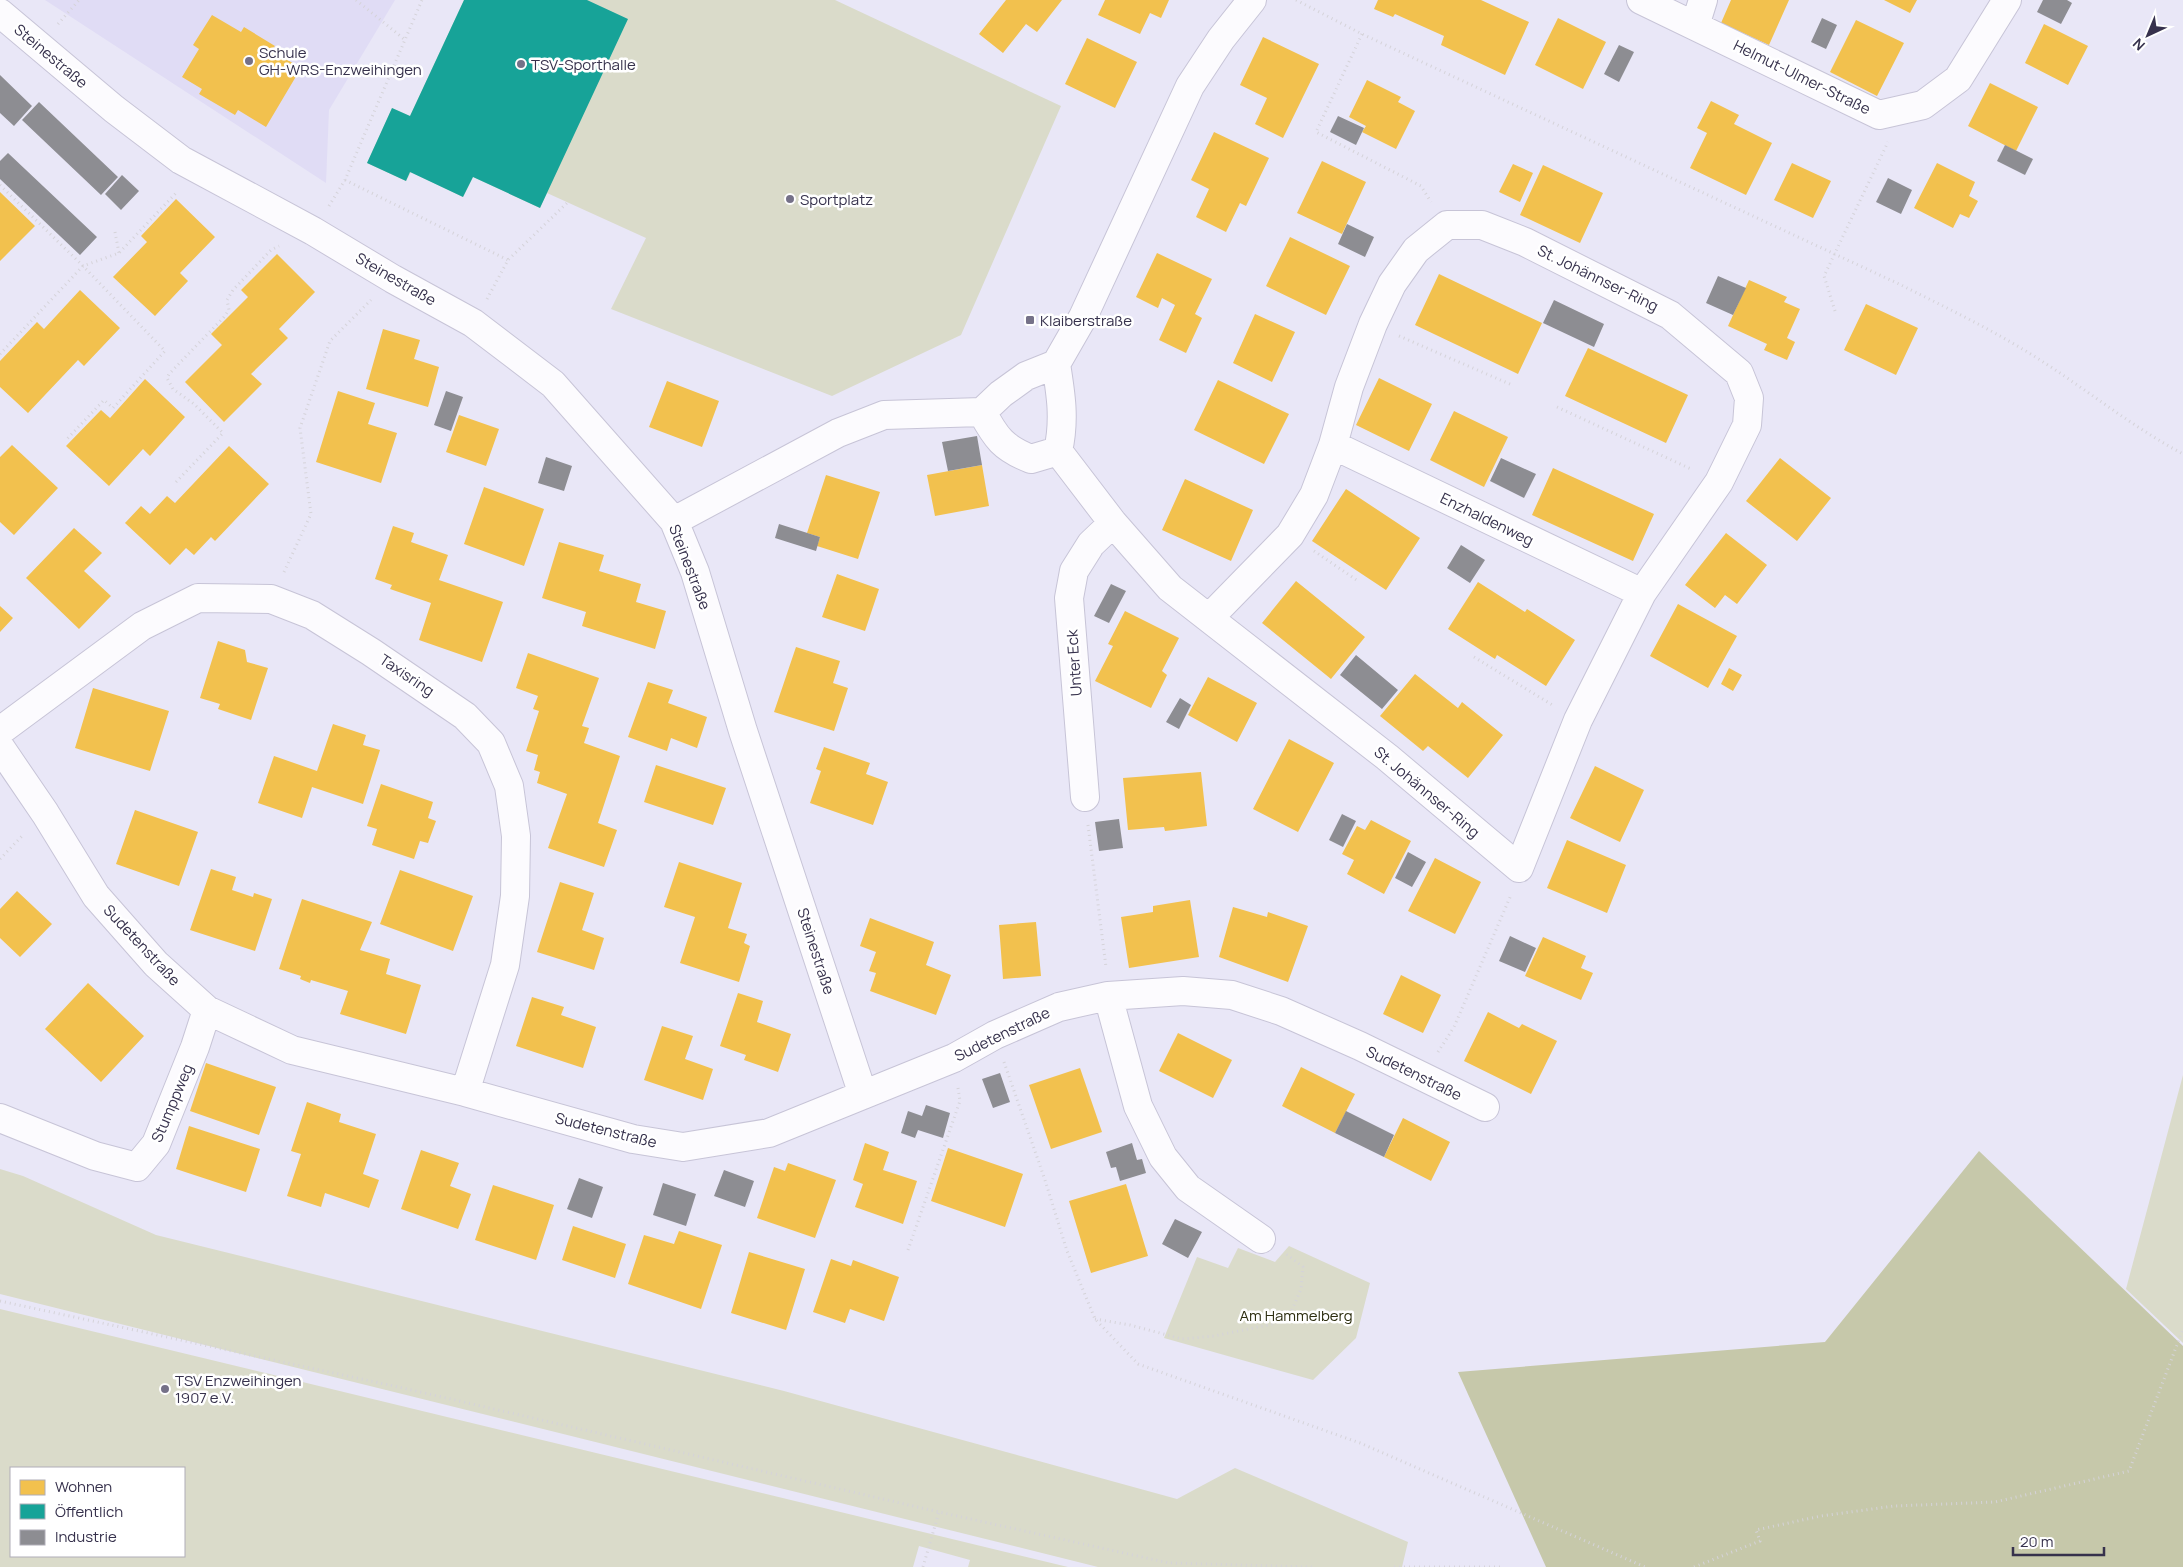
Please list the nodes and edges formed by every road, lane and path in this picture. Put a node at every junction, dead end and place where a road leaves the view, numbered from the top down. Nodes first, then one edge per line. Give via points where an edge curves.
1 (356, 0) edge
2 (422, 0) edge
3 (1252, 0) edge
4 (1296, 0) edge
5 (1641, 0) edge
6 (1703, 0) edge
7 (2007, 0) edge
8 (0, 13) edge
9 (1695, 26) junction
10 (1362, 34) junction
11 (404, 39) junction
12 (1879, 115) junction
13 (198, 170) junction
14 (0, 185) edge
15 (568, 202) dead end
16 (1447, 225) junction
17 (313, 231) junction
18 (115, 232) dead end
19 (119, 253) junction
20 (1835, 254) junction
21 (508, 260) junction
22 (83, 266) junction
23 (393, 279) junction
24 (1835, 311) dead end
25 (473, 323) junction
26 (1373, 324) junction
27 (0, 354) edge
28 (1056, 364) junction
29 (1512, 385) dead end
30 (1557, 407) dead end
31 (982, 412) junction
32 (67, 439) dead end
33 (1333, 445) junction
34 (1058, 451) junction
35 (2183, 454) edge
36 (176, 482) dead end
37 (1719, 482) junction
38 (674, 521) junction
39 (1113, 523) junction
40 (1290, 535) junction
41 (1358, 581) dead end
42 (1642, 593) junction
43 (272, 598) junction
44 (1209, 618) junction
45 (1474, 657) dead end
46 (1578, 720) junction
47 (0, 731) edge
48 (0, 747) edge
49 (1085, 797) joint
50 (1512, 893) dead end
51 (1108, 996) junction
52 (207, 1010) junction
53 (1454, 1027) dead end
54 (995, 1035) junction
55 (954, 1058) junction
56 (465, 1092) junction
57 (863, 1095) junction
58 (1485, 1107) dead end
59 (0, 1118) edge
60 (1261, 1239) joint
61 (908, 1250) dead end
62 (0, 1301) edge
63 (1095, 1319) junction
64 (2183, 1329) edge
65 (939, 1512) junction
66 (923, 1567) edge
67 (1313, 1567) edge
68 (1394, 1567) edge
69 (1502, 1567) edge
70 (1646, 1567) edge
71 (1694, 1567) edge

1 - 11 path
2 - 11 path
3 - 28 street via 1221,38 1190,86 1083,317
4 - 10 path
5 - 9 street, Helmut-Ulmer-Straße
6 - 9 street
7 - 12 street, Helmut-Ulmer-Straße via 1958,79 1923,104
8 - 13 street, Steinestraße via 114,109
9 - 12 street, Helmut-Ulmer-Straße
10 - 16 path via 1316,132 1421,186
10 - 20 path
11 - 21 path via 345,180
12 - 20 path via 1889,141
13 - 17 street, Steinestraße
13 - 19 path
14 - 22 path
15 - 21 path
16 - 26 street via 1416,250 1392,284
16 - 37 street, St. Johännser-Ring via 1482,225 1525,242 1670,314 1739,373 1749,398 1747,425
17 - 23 street, Steinestraße
17 - 36 path via 271,250 233,290 227,300 228,310 224,317 169,374 168,382 173,389 194,404 223,433
18 - 19 path
19 - 22 path
20 - 24 path via 1824,276
20 - 35 path via 1970,320 2036,357 2147,434
21 - 25 path
22 - 27 path
22 - 32 path via 165,351 113,408 104,400
23 - 25 street, Steinestraße
23 - 43 path via 330,341 300,428 311,514
25 - 38 street, Steinestraße via 553,384
26 - 29 path
26 - 33 street via 1349,387
28 - 31 street via 1026,376
28 - 34 street via 1062,396 1063,429
30 - 37 path
31 - 34 street via 993,433 1010,450 1031,459
31 - 38 street via 884,415 838,433
33 - 40 street via 1314,494
33 - 42 street, Enzhaldenweg
34 - 39 street
37 - 42 street, St. Johännser-Ring
38 - 57 street, Steinestraße via 695,572 743,731
39 - 44 street, St. Johännser-Ring via 1170,588
39 - 49 street, Unter Eck via 1091,544 1074,572 1069,598
40 - 41 path
40 - 44 street
42 - 46 street, St. Johännser-Ring
43 - 47 street, Taxisring via 198,598 142,626
43 - 56 street, Taxisring via 312,615 465,716 491,743 509,786 516,836 515,896 505,965
44 - 46 street, St. Johännser-Ring via 1386,757 1519,868
45 - 46 path
48 - 52 street, Sudetenstraße via 45,812 96,896 156,964
49 - 51 path
50 - 53 path
51 - 54 street, Sudetenstraße via 1059,1007
51 - 58 street, Sudetenstraße via 1183,991 1232,995 1281,1011
51 - 60 street via 1138,1106 1163,1157 1188,1188
52 - 56 street, Sudetenstraße via 292,1050
52 - 59 street, Stumppweg via 156,1144 137,1167 95,1156
54 - 55 street, Sudetenstraße
54 - 63 path via 1046,1180 1066,1251
55 - 57 street, Sudetenstraße
55 - 61 path via 960,1101
56 - 57 street, Sudetenstraße via 633,1139 683,1147 769,1133
60 - 63 path via 1303,1267 1301,1289 1292,1310 1273,1324 1182,1339
62 - 65 path via 403,1388
63 - 70 path via 1138,1364 1360,1443
64 - 71 path via 2129,1470 1995,1502 1894,1506 1821,1516 1756,1530 1760,1541
65 - 66 path
65 - 67 path via 1169,1563
68 - 69 path

